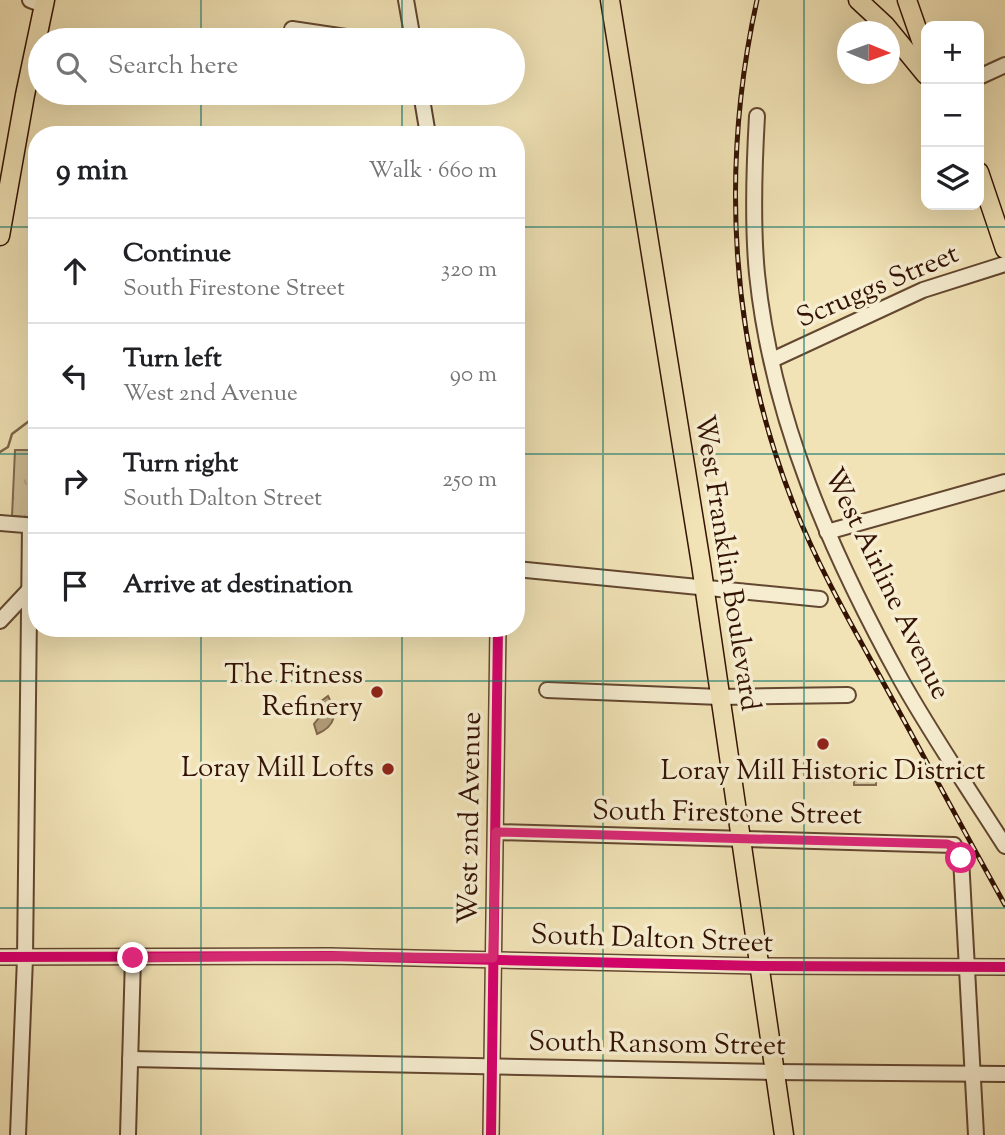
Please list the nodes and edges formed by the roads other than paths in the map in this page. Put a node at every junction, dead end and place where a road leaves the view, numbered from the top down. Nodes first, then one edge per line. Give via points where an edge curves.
1 (406, 0) edge
2 (610, 0) edge
3 (858, 0) edge
4 (39, 2) edge
5 (907, 3) edge
6 (878, 19) joint
7 (35, 28) edge
8 (411, 28) edge
9 (900, 34) edge
10 (900, 42) edge
11 (921, 48) edge
12 (1005, 65) edge
13 (921, 69) edge
14 (28, 75) edge
15 (984, 75) edge
16 (423, 105) edge
17 (757, 116) dead end
18 (426, 126) edge
19 (984, 187) edge
20 (0, 236) edge
21 (1005, 249) edge
22 (1005, 264) edge
23 (772, 360) junction
24 (1005, 482) edge
25 (0, 523) edge
26 (28, 526) edge
27 (827, 532) junction
28 (525, 570) edge
29 (704, 587) junction
30 (28, 591) edge
31 (820, 599) dead end
32 (0, 621) edge
33 (31, 637) edge
34 (498, 637) edge
35 (547, 690) dead end
36 (848, 695) dead end
37 (720, 697) junction
38 (496, 832) junction
39 (740, 840) junction
40 (1005, 845) edge
41 (0, 957) edge
42 (25, 958) junction
43 (133, 958) junction
44 (493, 958) junction
45 (759, 966) junction
46 (967, 967) junction
47 (1005, 967) edge
48 (130, 1059) junction
49 (492, 1066) junction
50 (774, 1072) junction
51 (972, 1073) junction
52 (1005, 1074) edge
53 (18, 1135) edge
54 (128, 1135) edge
55 (491, 1135) edge
56 (783, 1135) edge
57 (975, 1135) edge

1 - 8 street
2 - 29 main road, West Franklin Boulevard
3 - 6 main road
4 - 7 main road
5 - 6 main road
5 - 9 main road via 909,20
5 - 11 main road
10 - 13 main road
12 - 15 street
14 - 20 main road
16 - 18 street
17 - 23 street, West Airline Avenue via 756,255
19 - 21 main road
22 - 23 street, Scruggs Street via 923,290
23 - 27 street, West Airline Avenue via 803,474
24 - 27 street
25 - 26 street
27 - 40 street, West Airline Avenue via 902,681
28 - 29 street
29 - 31 street
29 - 37 main road, West Franklin Boulevard
30 - 32 street
33 - 42 street
34 - 38 street, West 2nd Avenue
35 - 37 street
36 - 37 street
37 - 39 main road, West Franklin Boulevard
38 - 39 street, South Firestone Street
38 - 44 street, West 2nd Avenue
39 - 45 main road, West Franklin Boulevard
39 - 46 street, South Firestone Street via 947,844 957,848
41 - 42 street, South Dalton Street
42 - 43 street, South Dalton Street
42 - 53 street
43 - 44 street, South Dalton Street
43 - 48 street
44 - 45 street, South Dalton Street
44 - 49 street, West 2nd Avenue
45 - 46 street, South Dalton Street
45 - 50 main road, West Franklin Boulevard
46 - 47 street, South Dalton Street
46 - 51 street
48 - 49 street, South Ransom Street
48 - 54 street
49 - 50 street, South Ransom Street
49 - 55 street, West 2nd Avenue
50 - 51 street, South Ransom Street
50 - 56 main road, West Franklin Boulevard
51 - 52 street, South Ransom Street
51 - 57 street

